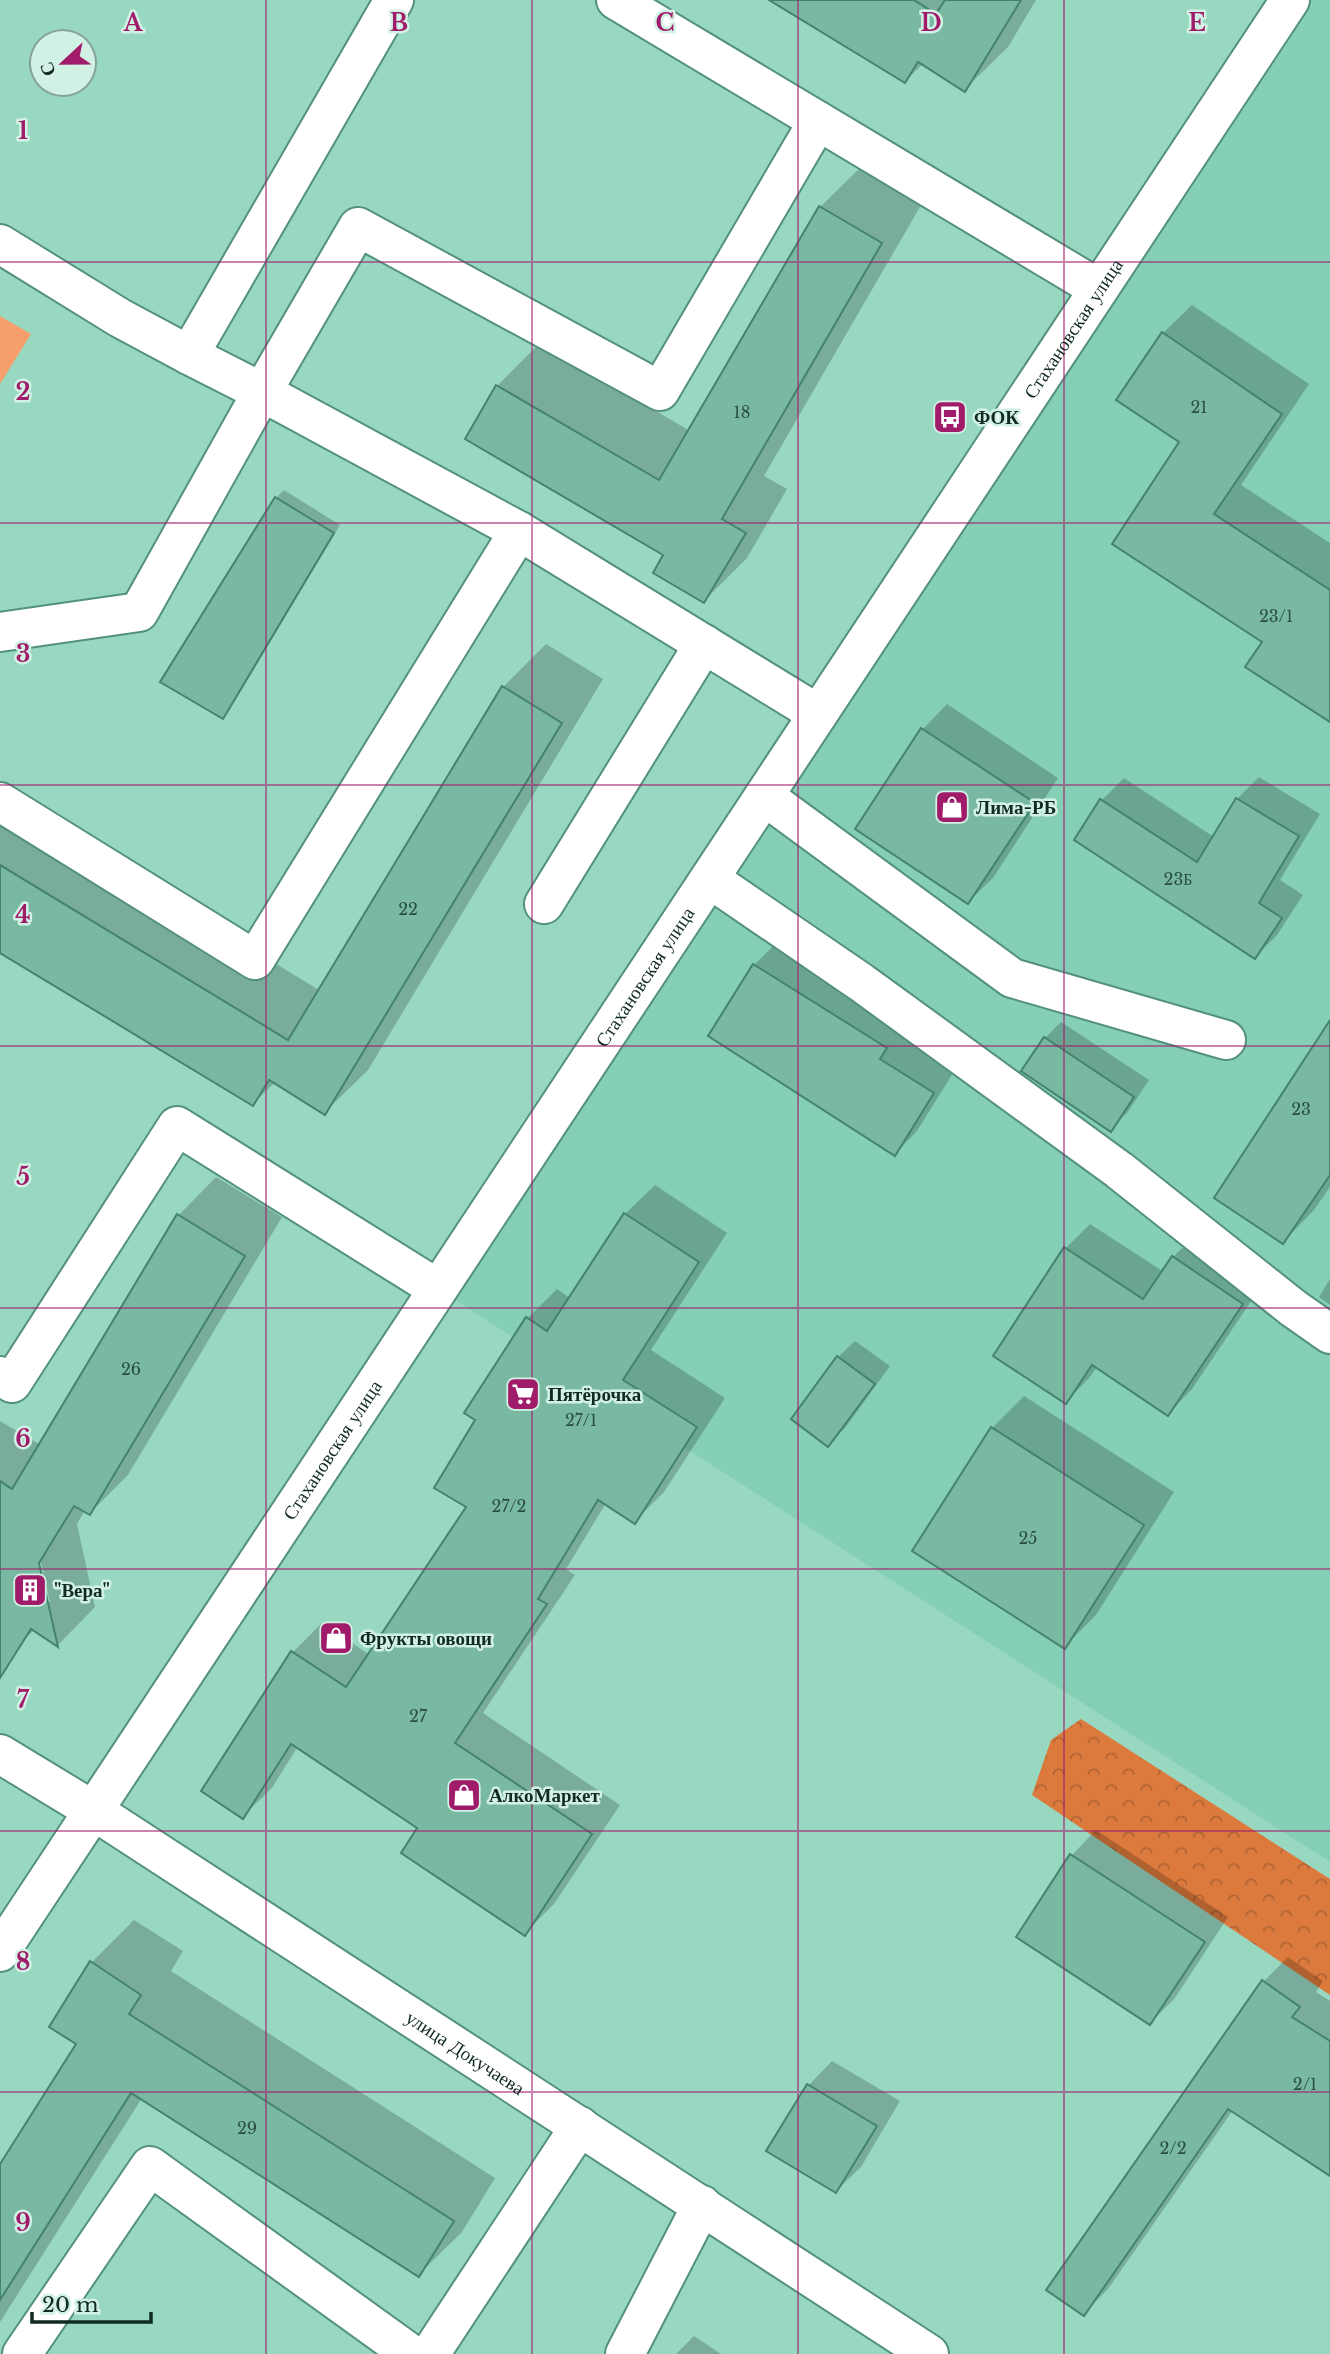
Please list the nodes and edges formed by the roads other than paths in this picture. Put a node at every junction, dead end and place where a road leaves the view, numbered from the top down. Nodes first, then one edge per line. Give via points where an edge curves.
1 (616, 0) edge
2 (1290, 0) edge
3 (380, 5) edge
4 (818, 121) junction
5 (0, 244) edge
6 (1099, 289) junction
7 (188, 355) junction
8 (262, 392) junction
9 (519, 531) junction
10 (0, 632) edge
11 (704, 644) junction
12 (818, 714) junction
13 (764, 796) junction
14 (0, 802) edge
15 (709, 879) junction
16 (544, 904) dead end
17 (1226, 1040) dead end
18 (438, 1289) junction
19 (1330, 1334) edge
20 (0, 1376) edge
21 (0, 1754) edge
22 (94, 1811) junction
23 (0, 1952) edge
24 (580, 2126) junction
25 (702, 2205) junction
26 (23, 2354) edge
27 (411, 2354) edge
28 (430, 2354) edge
29 (625, 2354) edge
30 (929, 2354) edge

1 - 4 street
2 - 6 street, Стахановская улица
3 - 7 street
4 - 6 street
4 - 8 street via 660,391 358,227
5 - 7 street
6 - 12 street, Стахановская улица
7 - 8 street
8 - 9 street
8 - 10 street via 139,612
9 - 11 street
9 - 14 street via 256,960
11 - 12 street
11 - 16 street
12 - 13 street, Стахановская улица
13 - 15 street, Стахановская улица
13 - 17 street via 1012,978
15 - 18 street, Стахановская улица
15 - 19 street via 862,983 1119,1170
18 - 20 street via 177,1126 12,1383
18 - 22 street, Стахановская улица
21 - 22 street, улица Докучаева
22 - 23 street, Стахановская улица
22 - 24 street, улица Докучаева
24 - 25 street, улица Докучаева
24 - 28 street
25 - 29 street
25 - 30 street, улица Докучаева
26 - 27 street via 150,2166

